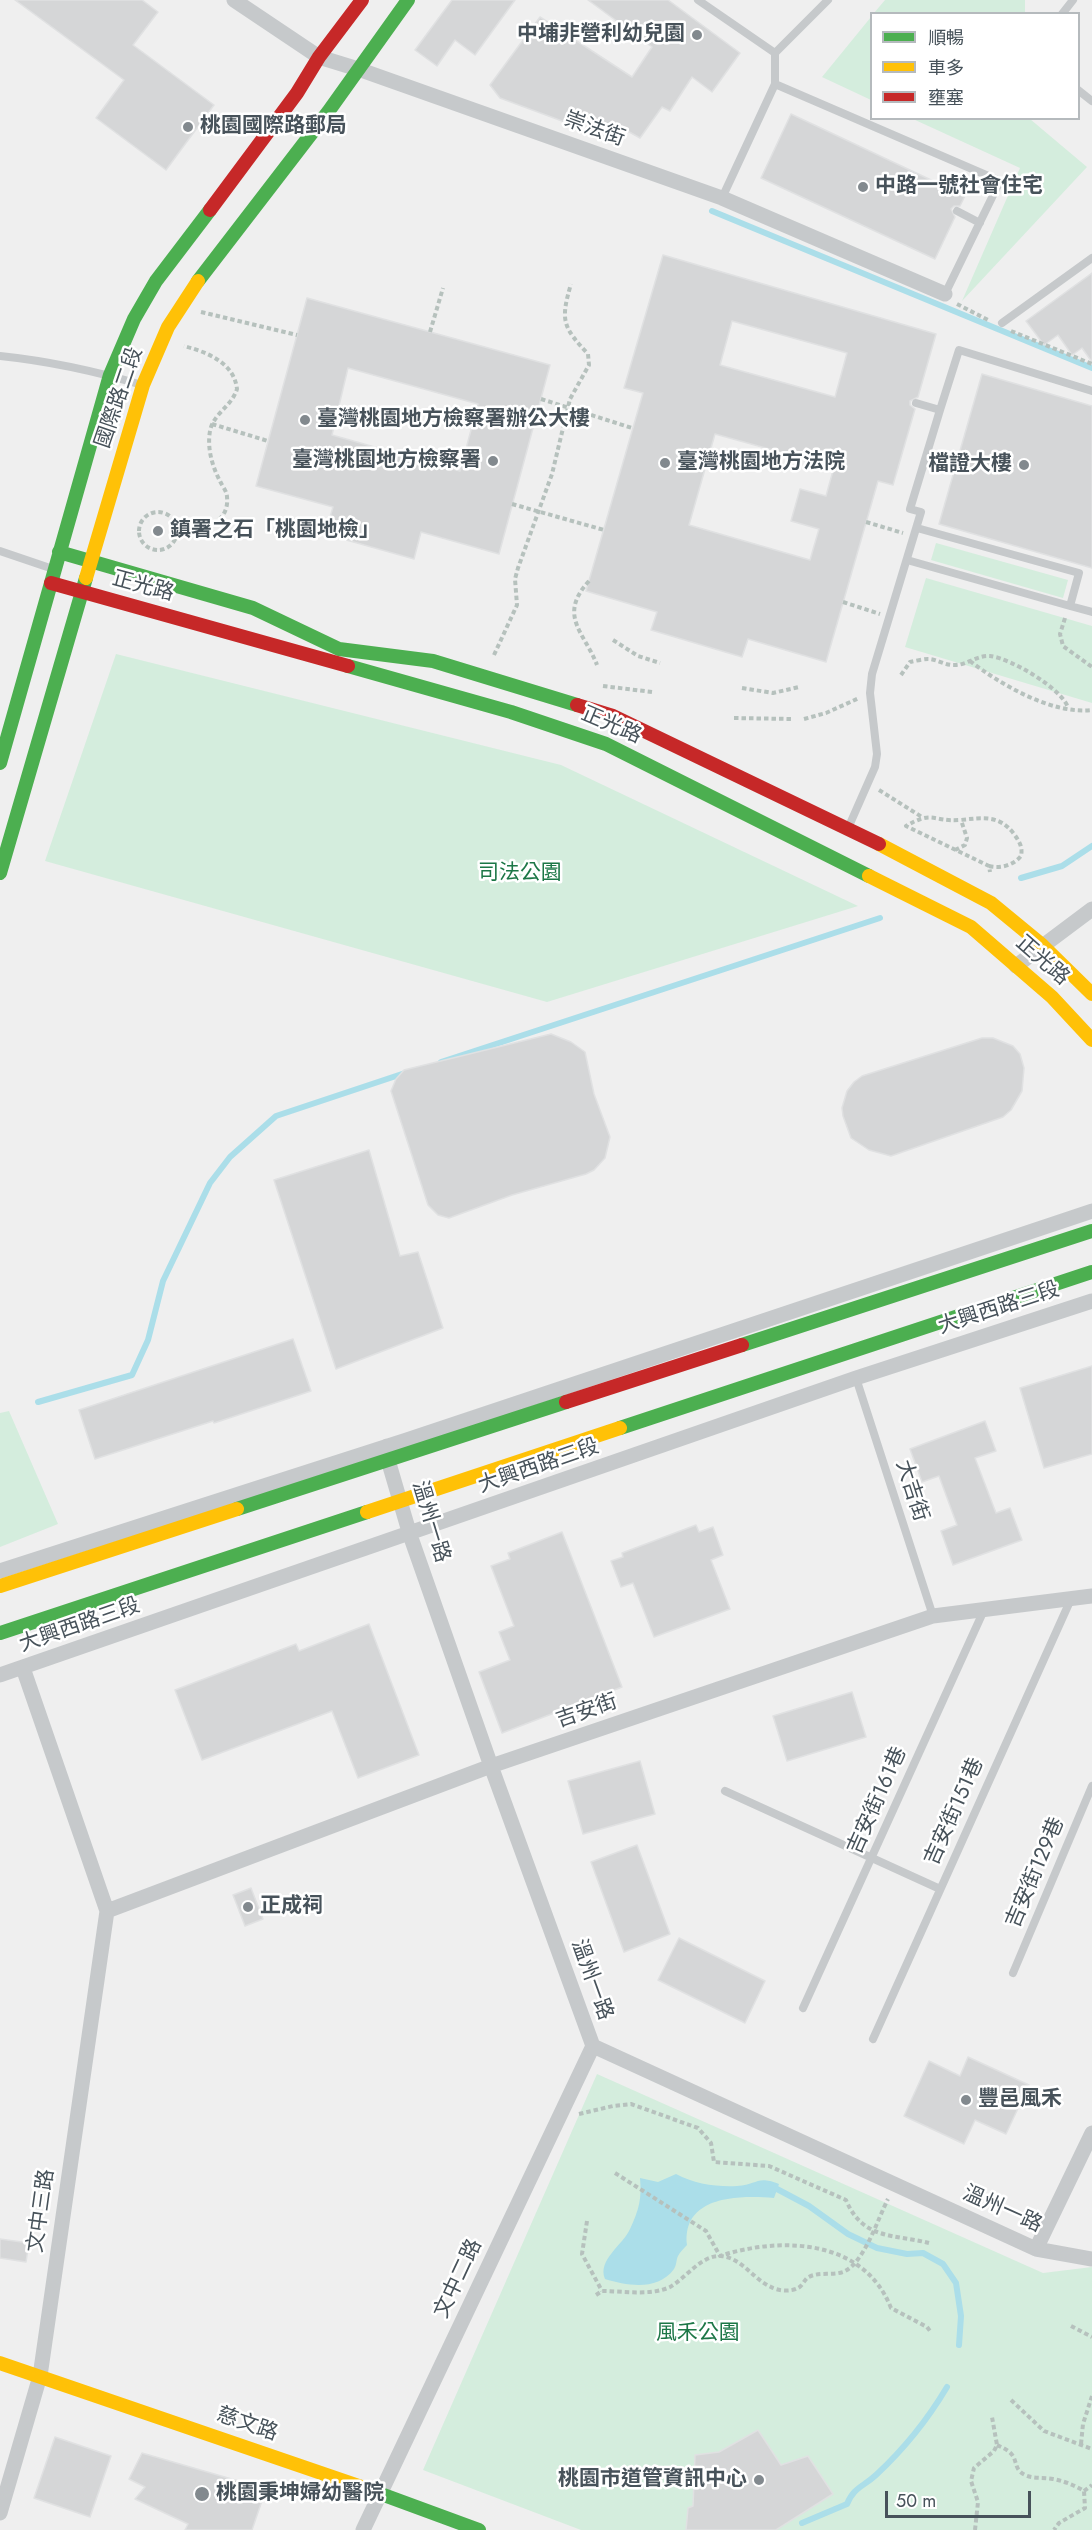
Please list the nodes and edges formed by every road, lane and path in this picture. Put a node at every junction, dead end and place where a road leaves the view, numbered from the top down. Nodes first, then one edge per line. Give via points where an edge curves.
1 (234, 0) edge
2 (362, 0) edge
3 (408, 0) edge
4 (699, 0) edge
5 (828, 0) edge
6 (1073, 0) edge
7 (1064, 12) edge
8 (775, 53) junction
9 (319, 57) junction
10 (358, 69) junction
11 (775, 84) junction
12 (1080, 92) edge
13 (1092, 101) edge
14 (722, 198) junction
15 (957, 211) dead end
16 (980, 223) junction
17 (1092, 258) edge
18 (572, 284) dead end
19 (443, 288) dead end
20 (945, 294) junction
21 (201, 312) dead end
22 (1001, 325) joint
23 (1010, 331) dead end
24 (430, 332) dead end
25 (297, 335) dead end
26 (184, 346) dead end
27 (0, 356) edge
28 (1092, 364) edge
29 (110, 375) junction
30 (143, 385) junction
31 (1092, 391) edge
32 (541, 399) dead end
33 (916, 403) dead end
34 (567, 407) junction
35 (940, 410) junction
36 (212, 424) junction
37 (633, 428) dead end
38 (268, 441) dead end
39 (512, 504) dead end
40 (537, 511) junction
41 (866, 522) dead end
42 (917, 528) junction
43 (603, 530) dead end
44 (177, 534) junction
45 (914, 537) junction
46 (149, 547) junction
47 (0, 551) edge
48 (60, 552) junction
49 (144, 555) dead end
50 (907, 560) junction
51 (92, 561) junction
52 (55, 569) junction
53 (589, 581) dead end
54 (51, 583) junction
55 (83, 592) junction
56 (843, 602) dead end
57 (1070, 606) junction
58 (1092, 612) edge
59 (890, 617) junction
60 (613, 640) dead end
61 (494, 655) dead end
62 (970, 661) junction
63 (660, 663) dead end
64 (597, 665) dead end
65 (1092, 666) edge
66 (901, 675) dead end
67 (505, 682) junction
68 (603, 686) dead end
69 (799, 687) dead end
70 (742, 688) dead end
71 (652, 692) dead end
72 (870, 693) junction
73 (498, 708) junction
74 (1068, 708) junction
75 (1092, 710) edge
76 (734, 718) dead end
77 (791, 719) dead end
78 (804, 719) dead end
79 (0, 763) edge
80 (868, 783) junction
81 (922, 817) junction
82 (961, 820) junction
83 (848, 829) junction
84 (955, 850) junction
85 (989, 866) junction
86 (990, 872) dead end
87 (0, 873) edge
88 (1092, 909) edge
89 (1042, 945) junction
90 (1016, 966) junction
91 (1092, 994) edge
92 (1092, 1040) edge
93 (1092, 1211) edge
94 (1092, 1231) edge
95 (1092, 1272) edge
96 (1092, 1301) edge
97 (856, 1378) junction
98 (388, 1453) junction
99 (401, 1501) junction
100 (410, 1535) junction
101 (0, 1571) edge
102 (0, 1586) edge
103 (1092, 1596) edge
104 (1071, 1599) junction
105 (985, 1608) junction
106 (933, 1616) junction
107 (0, 1633) edge
108 (23, 1668) junction
109 (0, 1675) edge
110 (491, 1766) junction
111 (1092, 1786) edge
112 (725, 1791) dead end
113 (873, 1857) junction
114 (940, 1889) junction
115 (107, 1911) junction
116 (1013, 1973) dead end
117 (803, 2008) dead end
118 (873, 2039) dead end
119 (593, 2046) junction
120 (579, 2114) dead end
121 (1092, 2133) edge
122 (615, 2173) dead end
123 (888, 2198) dead end
124 (587, 2221) dead end
125 (872, 2231) junction
126 (929, 2243) dead end
127 (1036, 2249) junction
128 (720, 2256) junction
129 (1092, 2259) edge
130 (854, 2263) junction
131 (602, 2291) junction
132 (596, 2295) dead end
133 (1071, 2326) dead end
134 (930, 2331) dead end
135 (1092, 2337) edge
136 (0, 2363) edge
137 (40, 2376) junction
138 (1092, 2396) edge
139 (1011, 2400) dead end
140 (992, 2417) dead end
141 (1082, 2444) junction
142 (997, 2445) junction
143 (1092, 2450) edge
144 (1092, 2485) edge
145 (1084, 2491) junction
146 (381, 2494) junction
147 (0, 2513) edge
148 (363, 2530) edge
149 (479, 2530) edge
150 (975, 2530) edge
151 (1054, 2530) edge

1 - 9 street, 崇法街
2 - 9 street, 國際路二段
3 - 10 street, 國際路二段
4 - 8 lane
5 - 8 lane
6 - 7 lane
8 - 11 lane
9 - 10 street, 崇法街
9 - 29 street, 國際路二段 via 297,93 156,281 134,319
10 - 14 street, 崇法街
10 - 30 street, 國際路二段 via 185,298
11 - 14 lane
11 - 16 lane via 1000,181
12 - 13 lane
14 - 20 street, 崇法街
15 - 16 lane
16 - 20 lane
17 - 22 lane
18 - 34 path via 564,307 567,327 590,359
19 - 24 path
20 - 22 path via 959,306
21 - 25 path
23 - 28 path
26 - 36 path via 210,354 223,363 236,383 235,395
27 - 29 lane
29 - 30 lane
29 - 48 street, 國際路二段
30 - 51 street, 國際路二段
31 - 35 lane via 959,350
32 - 34 path
33 - 35 lane
34 - 37 path
34 - 40 path via 552,474
35 - 42 lane via 910,509 921,512
36 - 38 path
36 - 44 path via 210,450 227,506 208,527
39 - 40 path
40 - 43 path
40 - 61 path via 515,579 517,605
41 - 45 path
42 - 45 lane
42 - 57 lane via 1079,573
44 - 46 path via 168,547
44 - 46 path via 176,524 168,514 150,513 141,521 139,533
45 - 50 lane
46 - 49 path
47 - 52 lane
48 - 51 street, 正光路
48 - 52 street, 國際路二段
50 - 57 lane
50 - 59 lane
51 - 55 street, 國際路二段
51 - 67 street, 正光路 via 254,608 339,649 433,661
52 - 54 street, 國際路二段
53 - 64 path via 577,599 576,627
54 - 55 street, 正光路
54 - 79 street, 國際路二段
55 - 73 street, 正光路
55 - 87 street, 國際路二段
56 - 59 path
57 - 58 lane
57 - 65 path via 1060,634 1063,646
59 - 72 lane
60 - 63 path via 638,656
62 - 66 path via 956,666 928,659 910,662
62 - 74 path via 1018,693
62 - 74 path via 989,656 1018,666 1066,700
67 - 73 street
67 - 83 street, 正光路 via 613,716
68 - 71 path
69 - 70 path via 773,693
72 - 78 path
72 - 80 lane via 877,754
73 - 90 street, 正光路 via 606,744 971,927
74 - 75 path
76 - 77 path
80 - 81 path
80 - 83 lane
81 - 82 path
81 - 84 path via 906,826
82 - 84 path via 967,838
82 - 85 path via 997,819 1020,841 1021,856 1016,862
83 - 89 street, 正光路 via 991,903
84 - 85 path
85 - 86 path
88 - 89 street
89 - 90 street
89 - 91 street, 正光路
90 - 92 street, 正光路
93 - 98 street
94 - 98 street
95 - 99 street, 大興西路三段
96 - 97 street, 大興西路三段
97 - 100 street, 大興西路三段
97 - 106 lane, 大吉街
98 - 99 street, 溫州一路
98 - 101 street
98 - 102 street
99 - 100 street, 溫州一路
99 - 107 street, 大興西路三段
100 - 108 street, 大興西路三段
100 - 110 street, 溫州一路
103 - 104 street, 吉安街
104 - 105 street, 吉安街
104 - 114 lane, 吉安街151巷
105 - 106 street, 吉安街
105 - 113 lane, 吉安街161巷
106 - 110 street, 吉安街
108 - 109 street, 大興西路三段
108 - 115 street
110 - 115 street, 吉安街
110 - 119 street, 溫州一路
111 - 116 lane, 吉安街129巷
112 - 113 lane
113 - 114 lane
113 - 117 lane, 吉安街161巷
114 - 118 lane, 吉安街151巷
115 - 137 street, 文中三路
119 - 127 street, 溫州一路
119 - 146 street, 文中二路
120 - 125 path via 631,2104 698,2128 711,2142 714,2162 769,2166 846,2200 853,2216
121 - 127 street
122 - 128 path via 706,2231
123 - 125 path
124 - 131 path via 582,2254
125 - 126 path
125 - 130 path
127 - 129 street, 溫州一路
128 - 130 path via 765,2245 790,2244
128 - 130 path via 741,2264 769,2287 779,2290 797,2289 808,2278 846,2271
128 - 131 path via 704,2261 670,2287 650,2292
130 - 134 path via 884,2290 891,2308
131 - 132 path
133 - 135 path
136 - 137 street, 慈文路
137 - 146 street, 慈文路
137 - 147 street, 文中三路
138 - 141 path via 1083,2424
139 - 141 path via 1044,2432
140 - 142 path
141 - 143 path
142 - 145 path via 1014,2457 1021,2473 1031,2478 1051,2478
142 - 150 path via 974,2468 971,2481 978,2502
144 - 145 path
145 - 151 path via 1085,2508
146 - 148 street, 文中二路
146 - 149 street, 慈文路

